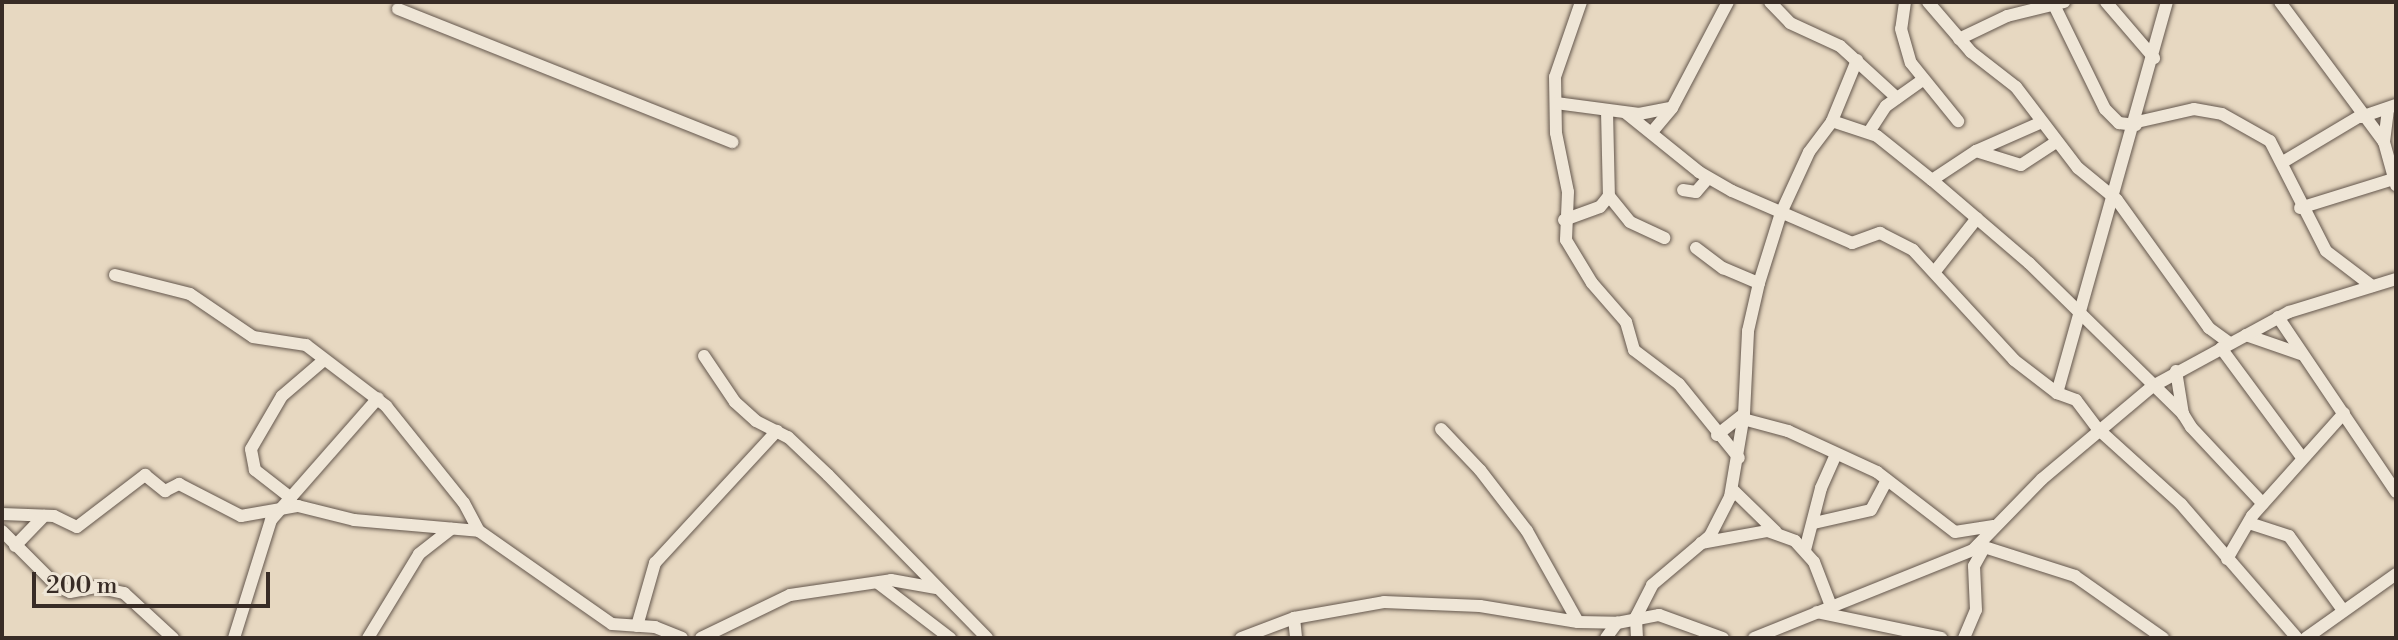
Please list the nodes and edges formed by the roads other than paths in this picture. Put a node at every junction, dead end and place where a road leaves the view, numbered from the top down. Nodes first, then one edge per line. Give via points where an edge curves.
1 (1581, 2) edge
2 (1728, 2) edge
3 (1770, 2) edge
4 (1922, 2) edge
5 (1928, 2) edge
6 (2106, 2) edge
7 (2167, 2) edge
8 (2298, 2) edge
9 (2059, 3) edge
10 (1905, 4) edge
11 (2283, 5) edge
12 (398, 9) dead end
13 (1959, 39) junction
14 (2154, 58) junction
15 (1857, 60) junction
16 (1921, 81) junction
17 (1897, 98) junction
18 (1556, 103) junction
19 (2141, 107) junction
20 (2392, 107) edge
21 (1672, 108) junction
22 (1607, 111) junction
23 (1626, 113) junction
24 (2360, 116) junction
25 (2151, 120) junction
26 (1832, 121) junction
27 (1958, 121) dead end
28 (2042, 122) junction
29 (2136, 124) junction
30 (1652, 132) junction
31 (1869, 132) junction
32 (733, 142) dead end
33 (2056, 142) junction
34 (2384, 142) junction
35 (1976, 151) junction
36 (2043, 155) junction
37 (2067, 156) junction
38 (2283, 162) junction
39 (1708, 178) junction
40 (1932, 180) junction
41 (2394, 182) edge
42 (1683, 190) dead end
43 (2113, 196) junction
44 (1605, 202) junction
45 (2300, 208) junction
46 (1781, 213) junction
47 (1977, 218) junction
48 (1564, 220) junction
49 (1665, 238) dead end
50 (1696, 248) dead end
51 (1936, 270) junction
52 (115, 275) dead end
53 (2396, 279) edge
54 (1759, 283) junction
55 (2372, 286) junction
56 (2082, 313) junction
57 (2278, 317) junction
58 (2246, 335) junction
59 (2221, 348) junction
60 (2301, 354) junction
61 (704, 356) dead end
62 (324, 360) junction
63 (2176, 371) junction
64 (2153, 386) junction
65 (2057, 393) junction
66 (378, 398) junction
67 (2344, 413) junction
68 (2183, 414) junction
69 (1744, 416) junction
70 (1441, 429) dead end
71 (2098, 429) junction
72 (777, 431) junction
73 (1717, 435) junction
74 (1836, 455) junction
75 (2301, 456) junction
76 (1739, 458) junction
77 (1887, 480) junction
78 (1733, 490) junction
79 (2396, 492) edge
80 (291, 498) junction
81 (2263, 504) junction
82 (279, 507) junction
83 (469, 512) junction
84 (2, 514) edge
85 (44, 516) junction
86 (1814, 523) junction
87 (2249, 523) junction
88 (1997, 525) junction
89 (454, 529) junction
90 (2, 531) edge
91 (479, 531) junction
92 (1778, 533) junction
93 (1700, 544) junction
94 (15, 546) junction
95 (1981, 546) junction
96 (1805, 550) junction
97 (2227, 559) junction
98 (2396, 574) edge
99 (878, 583) junction
100 (939, 589) junction
101 (1831, 606) junction
102 (2342, 609) junction
103 (1817, 612) junction
104 (1636, 617) junction
105 (1294, 618) junction
106 (1578, 622) junction
107 (1617, 623) junction
108 (637, 626) junction
109 (2322, 633) edge
110 (173, 638) edge
111 (234, 638) edge
112 (368, 638) edge
113 (682, 638) edge
114 (701, 638) edge
115 (950, 638) edge
116 (987, 638) edge
117 (1241, 638) edge
118 (1296, 638) edge
119 (1606, 638) edge
120 (1637, 638) edge
121 (1723, 638) edge
122 (1754, 638) edge
123 (1941, 638) edge
124 (1964, 638) edge
125 (2163, 638) edge
126 (2297, 638) edge
127 (2306, 638) edge

1 - 18 street via 1557,60
2 - 21 street
3 - 15 street via 1790,23
4 - 10 street
5 - 13 street
6 - 14 street
7 - 14 street
8 - 11 street
9 - 13 street via 2007,16
9 - 29 street via 2105,109 2119,123
10 - 16 street via 1902,40
11 - 24 street
12 - 32 street
13 - 28 street via 2016,87
14 - 19 street
15 - 17 street
15 - 26 street
16 - 17 street
16 - 27 street
17 - 31 street
18 - 22 street
18 - 48 street via 1556,133 1568,192
19 - 25 street
19 - 29 street
20 - 24 street
20 - 34 street
21 - 23 street
21 - 30 street
22 - 23 street
22 - 44 street
23 - 30 street
24 - 34 street
24 - 38 street
25 - 29 street
25 - 38 street via 2184,109 2222,114 2270,141
26 - 31 street
26 - 46 street via 1809,152
28 - 33 street
28 - 35 street
29 - 43 street
30 - 39 street
31 - 40 street
33 - 36 street
33 - 37 street
34 - 41 street
35 - 36 street via 2011,165
35 - 40 street
36 - 37 street
37 - 43 street
38 - 45 street
39 - 42 street via 1696,192
39 - 46 street
40 - 47 street
41 - 45 street
43 - 56 street
43 - 59 street
44 - 48 street
44 - 49 street via 1630,222
45 - 55 street via 2326,251
46 - 51 street via 1852,243 1887,234
46 - 54 street
47 - 51 street
47 - 56 street
48 - 73 street via 1570,249 1626,322 1634,350 1679,384
50 - 54 street via 1723,268
51 - 65 street via 2014,360
52 - 62 street via 190,294 253,337 294,339
53 - 55 street
54 - 69 street via 1748,331
55 - 57 street
56 - 64 street
56 - 65 street
57 - 58 street
57 - 60 street
58 - 59 street
58 - 60 street
59 - 63 street
59 - 75 street
60 - 67 street
61 - 72 street via 735,402
62 - 66 street
62 - 80 street via 282,396 251,449 255,470
63 - 64 street
63 - 68 street
64 - 68 street
64 - 71 street
65 - 71 street via 2076,400
66 - 80 street
66 - 83 street
67 - 75 street
67 - 79 street
68 - 81 street via 2212,453
69 - 73 street
69 - 74 street
69 - 76 street
70 - 106 street via 1527,531
71 - 88 street
71 - 97 street via 2181,504
72 - 100 street
72 - 108 street via 655,563
73 - 76 street
74 - 77 street
74 - 86 street
75 - 81 street
76 - 78 street
77 - 86 street via 1871,510
77 - 88 street via 1955,532
78 - 92 street
78 - 93 street via 1716,528
80 - 82 street
81 - 87 street
82 - 85 street via 241,516 179,484 165,491 140,475 77,527
82 - 89 street
82 - 111 street via 263,538
83 - 89 street
83 - 91 street
84 - 85 street
85 - 94 street
86 - 96 street
87 - 97 street
87 - 102 street via 2289,536
88 - 95 street
89 - 91 street
89 - 112 street via 419,554
90 - 94 street
91 - 108 street via 601,618
92 - 93 street
92 - 96 street
93 - 104 street via 1663,570
94 - 110 street via 65,591 96,587 124,593
95 - 101 street
95 - 124 street via 1974,566 1976,610
95 - 125 street via 2075,576
96 - 101 street
97 - 126 street
98 - 102 street
99 - 100 street via 912,581
99 - 114 street via 774,600
99 - 115 street
100 - 116 street
101 - 103 street
102 - 109 street
103 - 122 street
103 - 123 street
104 - 107 street
104 - 120 street
104 - 121 street via 1659,615
105 - 106 street via 1384,602 1480,606
105 - 117 street
105 - 118 street
106 - 107 street
107 - 119 street
108 - 113 street
109 - 127 street

